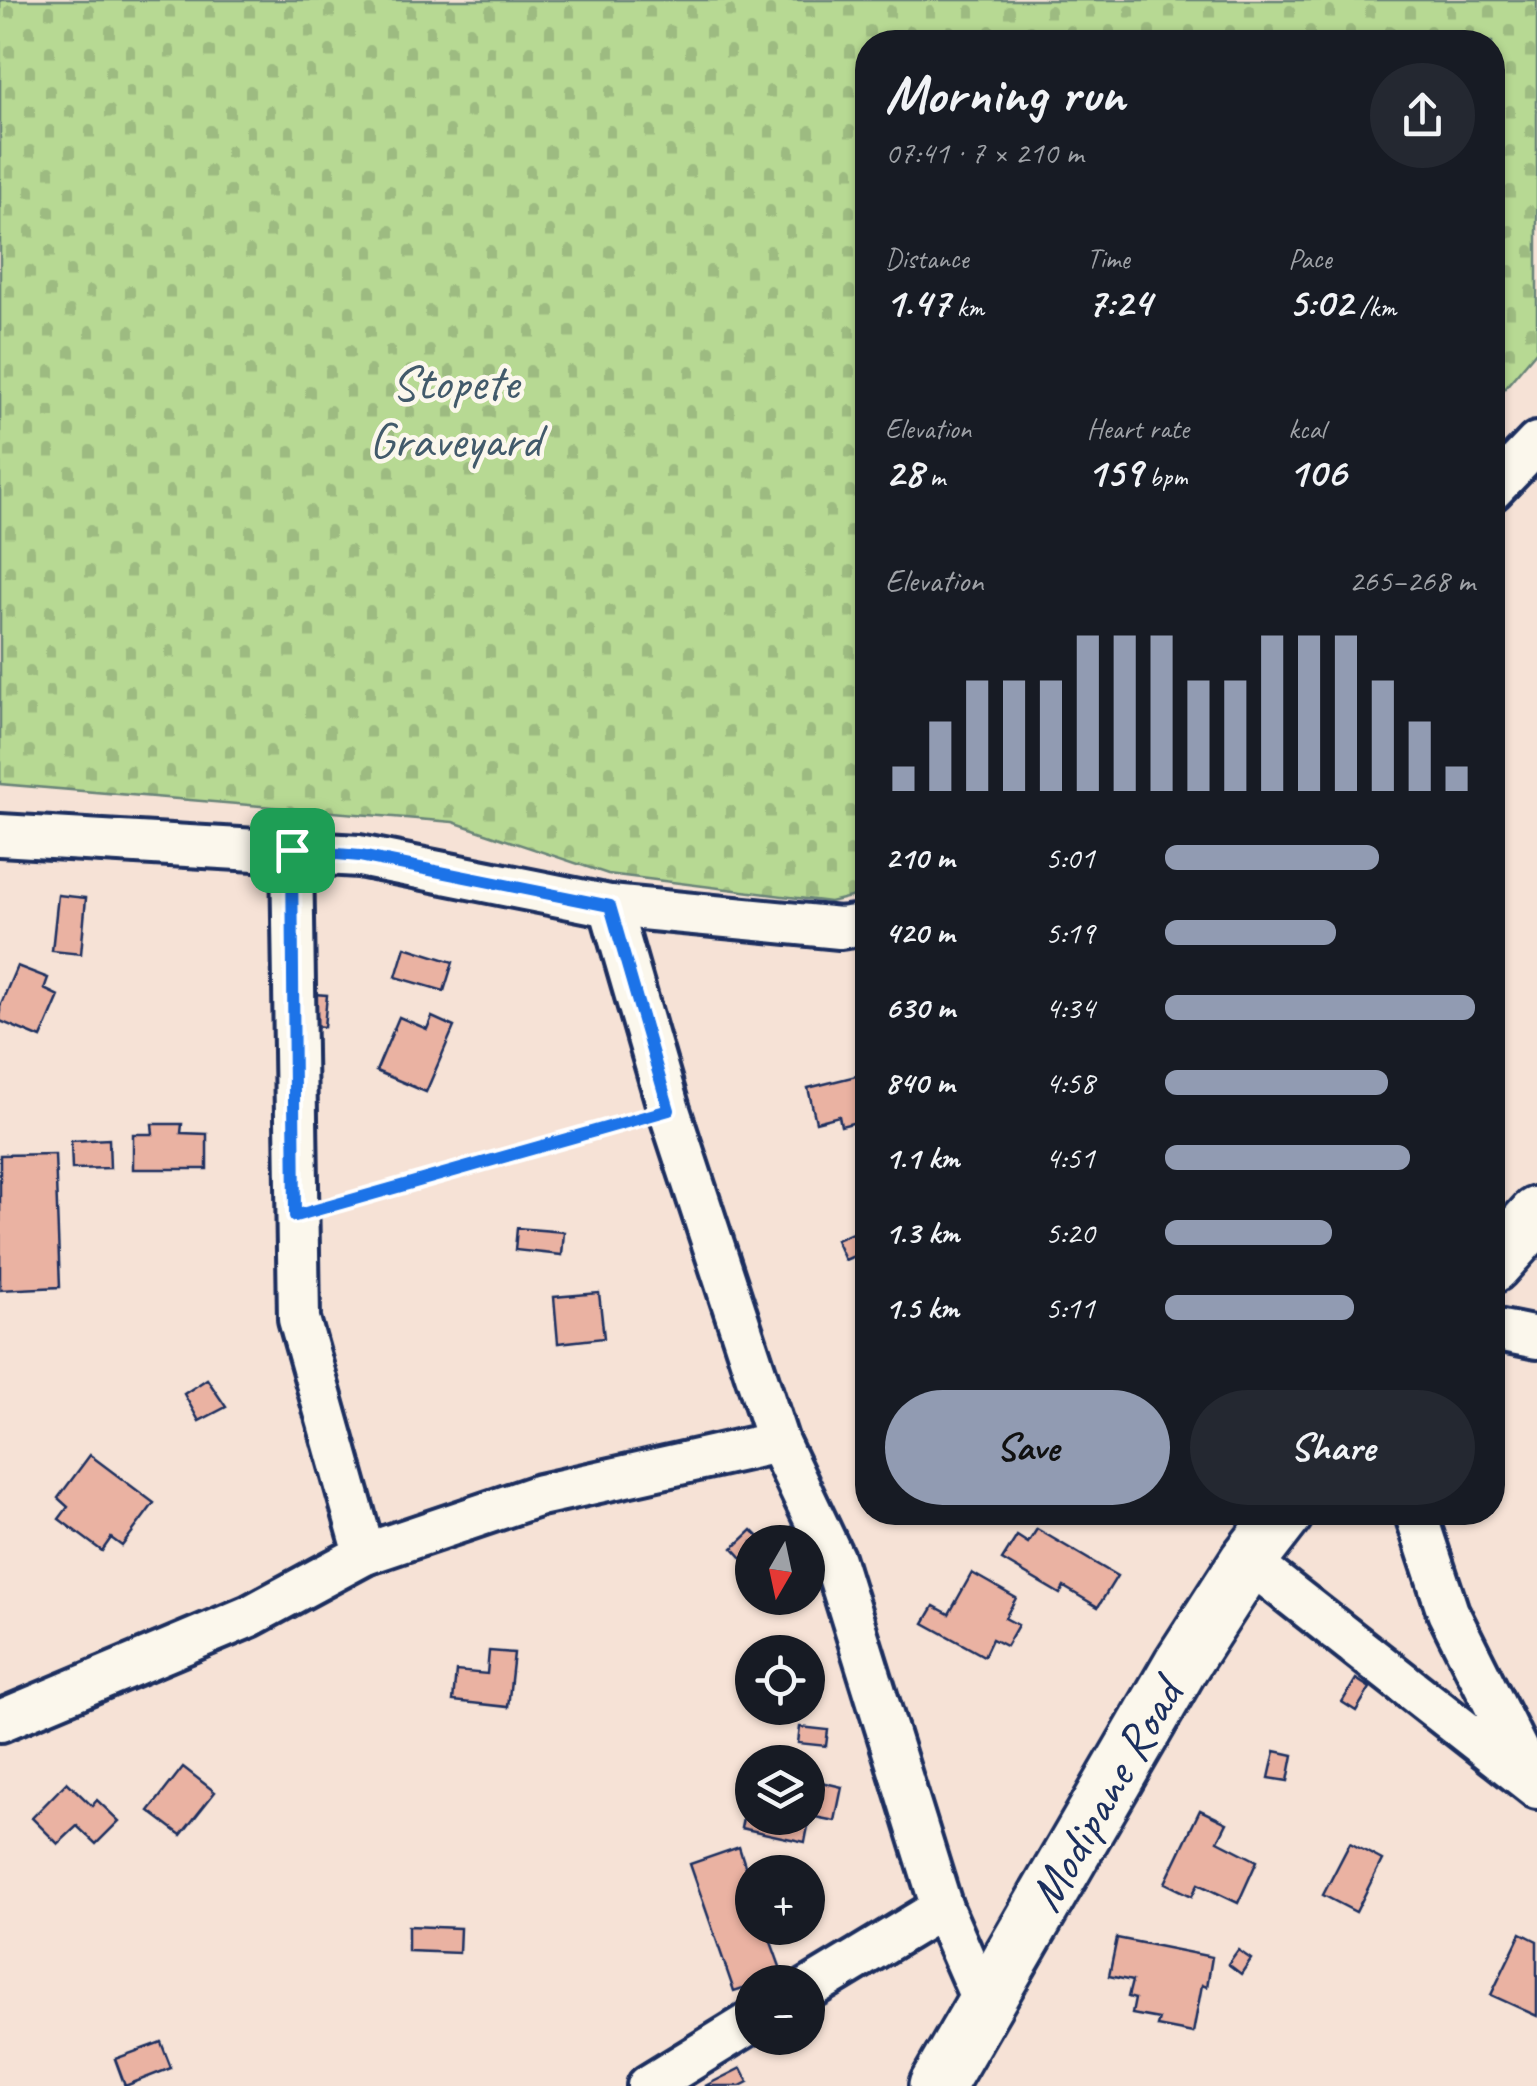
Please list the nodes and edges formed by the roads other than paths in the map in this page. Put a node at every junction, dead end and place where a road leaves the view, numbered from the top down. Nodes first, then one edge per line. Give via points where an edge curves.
1 (1537, 443) edge
2 (1505, 476) edge
3 (0, 834) edge
4 (292, 850) junction
5 (610, 906) junction
6 (855, 926) edge
7 (1537, 1215) edge
8 (1505, 1251) edge
9 (1505, 1331) edge
10 (1537, 1338) edge
11 (778, 1442) junction
12 (1276, 1525) edge
13 (1419, 1525) edge
14 (365, 1554) junction
15 (1248, 1560) junction
16 (0, 1722) edge
17 (1537, 1788) edge
18 (942, 1908) junction
19 (825, 1979) edge
20 (983, 2002) junction
21 (735, 2032) edge
22 (648, 2086) edge
23 (937, 2086) edge

1 - 2 street
3 - 4 street
4 - 5 street via 360,856
4 - 14 street via 298,1319
5 - 6 street
5 - 11 street
7 - 8 main road
9 - 10 street
11 - 14 street via 540,1495
11 - 18 street via 834,1560
12 - 15 main road, Modipane Road
13 - 17 street via 1448,1612
14 - 16 street via 250,1616
15 - 17 street
15 - 20 main road, Modipane Road
18 - 19 street
18 - 20 street
20 - 23 main road, Modipane Road
21 - 22 street

